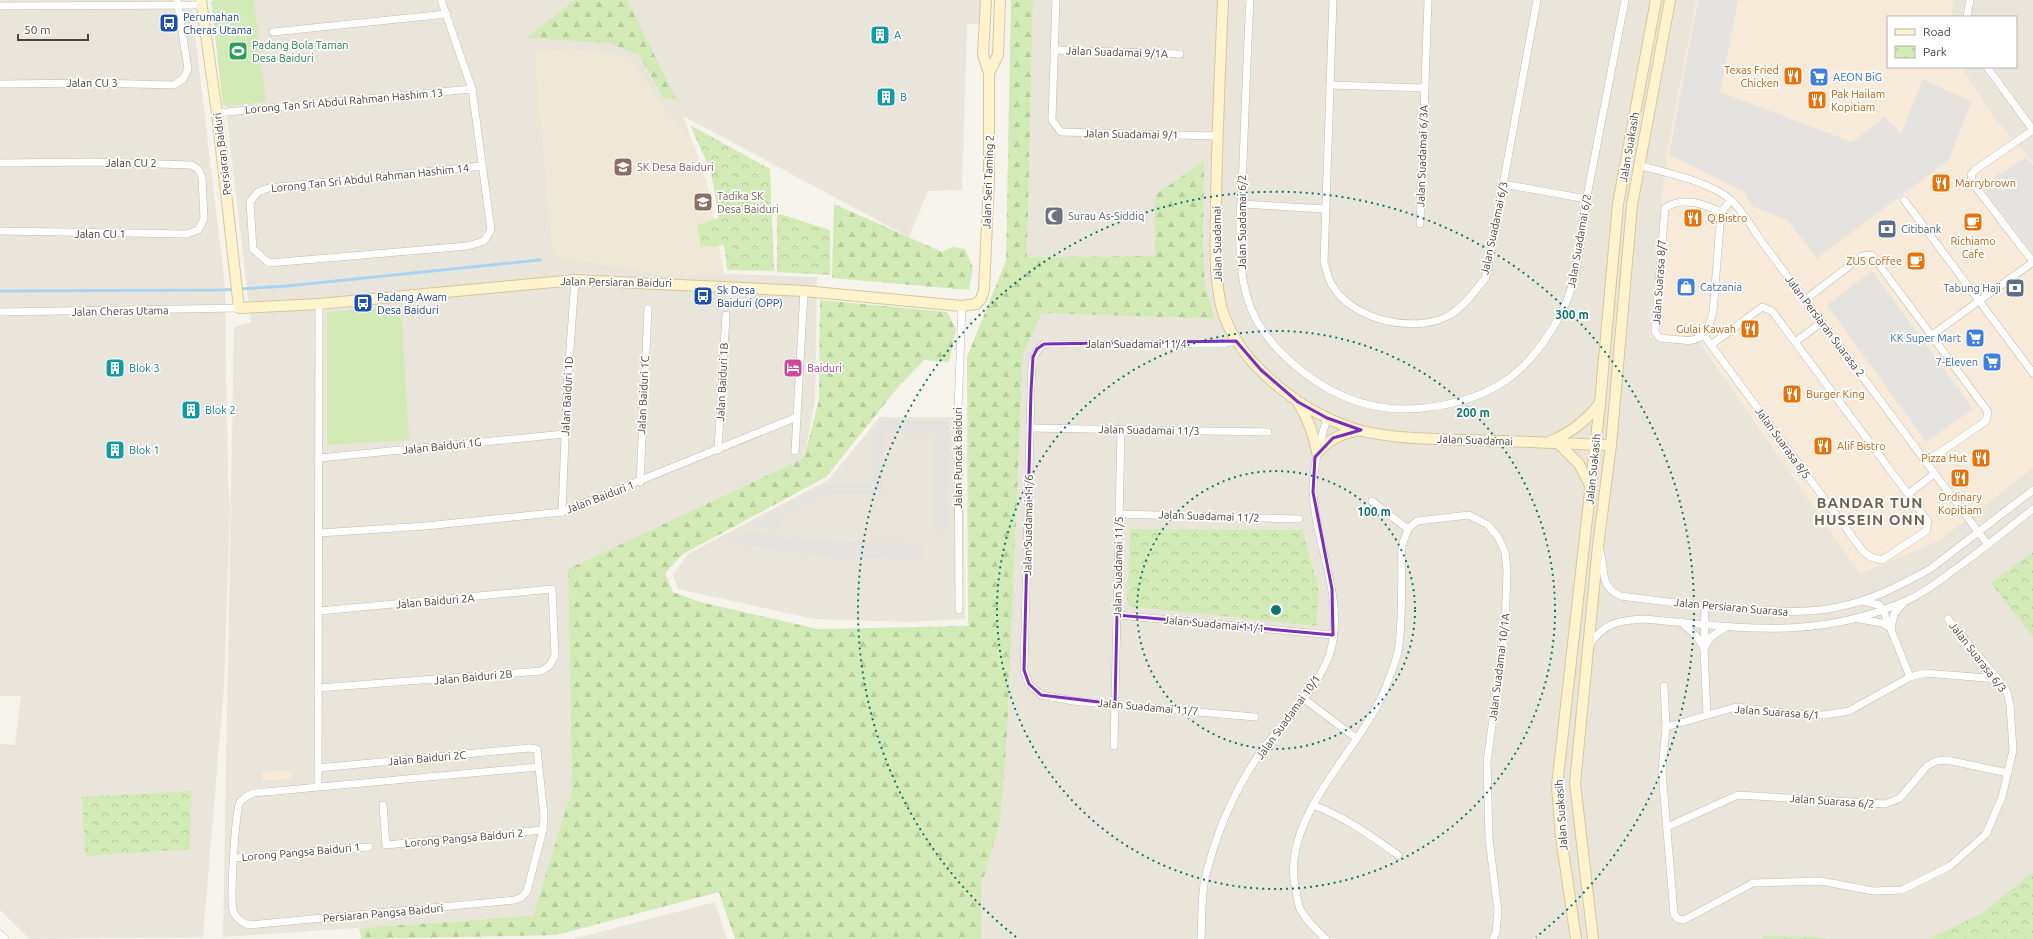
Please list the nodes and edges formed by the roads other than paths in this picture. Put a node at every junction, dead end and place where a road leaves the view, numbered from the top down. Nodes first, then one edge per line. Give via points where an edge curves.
1 (441, 0) edge
2 (986, 0) edge
3 (1000, 0) edge
4 (1056, 0) edge
5 (1223, 0) edge
6 (1250, 0) edge
7 (1333, 0) edge
8 (1428, 0) edge
9 (1537, 0) edge
10 (1625, 0) edge
11 (1656, 0) edge
12 (1670, 0) edge
13 (1970, 0) edge
14 (22, 3) edge
15 (99, 3) edge
16 (177, 3) edge
17 (201, 3) edge
18 (0, 6) edge
19 (447, 14) junction
20 (1967, 16) edge
21 (273, 32) dead end
22 (1054, 50) junction
23 (1180, 54) dead end
24 (1988, 68) edge
25 (989, 73) junction
26 (0, 84) edge
27 (1330, 85) junction
28 (1425, 88) junction
29 (472, 89) junction
30 (217, 113) junction
31 (2033, 130) edge
32 (1217, 136) junction
33 (0, 163) edge
34 (1638, 165) junction
35 (482, 166) junction
36 (1503, 184) junction
37 (1587, 199) junction
38 (1731, 200) junction
39 (1904, 200) dead end
40 (1241, 204) junction
41 (1325, 209) junction
42 (1721, 212) junction
43 (1420, 224) dead end
44 (1, 230) edge
45 (198, 230) joint
46 (2033, 262) edge
47 (575, 280) junction
48 (984, 290) joint
49 (804, 291) junction
50 (1805, 300) junction
51 (1978, 300) junction
52 (319, 304) junction
53 (962, 306) junction
54 (239, 308) junction
55 (648, 309) dead end
56 (0, 312) edge
57 (726, 315) dead end
58 (1822, 322) junction
59 (1932, 335) junction
60 (1704, 336) junction
61 (1236, 342) junction
62 (1795, 342) junction
63 (1711, 345) junction
64 (1037, 349) joint
65 (2033, 373) edge
66 (1298, 402) junction
67 (1600, 404) junction
68 (797, 417) junction
69 (1327, 418) junction
70 (1030, 428) junction
71 (1121, 430) junction
72 (1361, 430) junction
73 (1268, 432) dead end
74 (565, 434) junction
75 (1547, 442) junction
76 (1558, 443) junction
77 (1596, 445) junction
78 (1611, 445) junction
79 (718, 450) junction
80 (795, 451) dead end
81 (1317, 452) junction
82 (319, 458) junction
83 (1926, 462) junction
84 (1934, 474) junction
85 (640, 482) junction
86 (1591, 487) junction
87 (2033, 490) edge
88 (1908, 494) junction
89 (1372, 501) dead end
90 (2033, 509) edge
91 (562, 512) junction
92 (1119, 514) junction
93 (1299, 519) dead end
94 (1408, 530) junction
95 (1978, 532) junction
96 (319, 533) junction
97 (1988, 545) junction
98 (1598, 546) junction
99 (552, 590) joint
100 (1908, 600) junction
101 (1860, 601) junction
102 (1705, 607) junction
103 (959, 610) dead end
104 (1883, 610) junction
105 (319, 611) junction
106 (1117, 615) junction
107 (1857, 618) junction
108 (1948, 619) dead end
109 (1681, 622) junction
110 (1704, 624) junction
111 (1728, 626) junction
112 (1891, 628) junction
113 (1333, 635) junction
114 (1589, 645) junction
115 (1704, 648) junction
116 (1910, 677) junction
117 (1998, 679) junction
118 (1664, 686) dead end
119 (318, 688) junction
120 (1041, 695) joint
121 (1303, 698) junction
122 (1115, 704) junction
123 (1707, 714) junction
124 (1255, 717) dead end
125 (1666, 727) junction
126 (1356, 738) junction
127 (1114, 746) dead end
128 (538, 767) junction
129 (318, 768) junction
130 (2008, 773) junction
131 (318, 786) junction
132 (383, 805) dead end
133 (1313, 805) junction
134 (1667, 827) junction
135 (543, 830) junction
136 (369, 847) dead end
137 (1398, 855) dead end
138 (234, 858) junction
139 (0, 934) edge
140 (5, 939) edge
141 (1202, 939) edge
142 (1326, 939) edge
143 (1493, 939) edge
144 (1576, 939) edge
145 (1593, 939) edge

1 - 19 street
2 - 25 street, Jalan Seri Taming 2 via 983,55
3 - 25 street, Jalan Seri Taming 2 via 998,55
4 - 22 street
5 - 32 street, Jalan Suadamai
6 - 40 street, Jalan Suadamai 6/2
7 - 27 street, Jalan Suadamai 6/3
8 - 28 street, Jalan Suadamai 6/3A
9 - 36 street, Jalan Suadamai 6/3
10 - 37 street, Jalan Suadamai 6/2
11 - 67 street, Jalan Suakasih via 1618,204
12 - 34 street, Jalan Suakasih
13 - 20 street
14 - 15 street
14 - 18 street
15 - 16 street
16 - 17 street
16 - 26 street, Jalan CU 3 via 188,69 183,79 174,85
17 - 30 street, Persiaran Baiduri
19 - 21 street
19 - 29 street
22 - 23 street, Jalan Suadamai 9/1A
22 - 32 street, Jalan Suadamai 9/1 via 1052,120 1061,132
24 - 31 street
25 - 48 street, Jalan Seri Taming 2 via 989,179
27 - 28 street
27 - 41 street, Jalan Suadamai 6/3
28 - 43 street, Jalan Suadamai 6/3A
29 - 30 street, Lorong Tan Sri Abdul Rahman Hashim 13
29 - 35 street
30 - 54 street, Persiaran Baiduri
31 - 46 street via 1971,175 1972,182
32 - 61 street, Jalan Suadamai via 1216,280 1223,310
33 - 45 street, Jalan CU 2 via 191,165 198,169 202,177 204,220
34 - 38 street, Jalan Persiaran Suarasa 2 via 1711,187
34 - 78 street, Jalan Suakasih via 1632,205
35 - 35 street, Lorong Tan Sri Abdul Rahman Hashim 14 via 268,188 258,192 250,202 253,249 269,262 468,246 484,241 491,230
36 - 37 street
36 - 41 street, Jalan Suadamai 6/3 via 1486,277 1458,309 1447,316 1417,323 1390,322 1362,313 1333,286 1324,262
37 - 40 street, Jalan Suadamai 6/2 via 1574,286 1560,315 1533,358 1503,383 1481,394 1448,406 1409,410 1370,406 1334,393 1283,355 1266,336 1249,304 1241,269
38 - 42 street
38 - 50 street, Jalan Persiaran Suarasa 2
39 - 51 street
40 - 41 street
42 - 60 street via 1713,312 1710,326
42 - 60 street, Jalan Suarasa 8/7 via 1701,202 1672,203 1665,208 1655,332 1660,338 1697,340
44 - 45 street, Jalan CU 1 via 60,234 187,234
46 - 51 street
47 - 49 street, Jalan Persiaran Baiduri
47 - 52 street, Jalan Persiaran Baiduri
47 - 74 street, Jalan Baiduri 1D
48 - 53 street, Jalan Persiaran Baiduri via 976,304
49 - 53 street, Jalan Persiaran Baiduri
49 - 68 street
50 - 58 street, Jalan Persiaran Suarasa 2
50 - 59 street via 1862,256 1872,255
51 - 59 street
51 - 65 street
52 - 54 street, Jalan Persiaran Baiduri
52 - 82 street
53 - 103 street, Jalan Puncak Baiduri via 958,408
54 - 56 street, Jalan Cheras Utama
55 - 85 street, Jalan Baiduri 1C
57 - 79 street, Jalan Baiduri 1B
58 - 62 street
58 - 83 street, Jalan Persiaran Suarasa 2
59 - 83 street via 1988,412 1986,421
60 - 63 street, Jalan Suarasa 8/5
61 - 64 street, Jalan Suadamai 11/4 via 1044,344
61 - 66 street, Jalan Suadamai via 1261,370
62 - 63 street, Jalan Suarasa 8/5 via 1772,311 1762,307
62 - 88 street, Jalan Suarasa 8/5
63 - 88 street, Jalan Suarasa 8/5 via 1862,550 1870,557 1882,560 1926,531 1928,522
64 - 70 street, Jalan Suadamai 11/6 via 1033,357
66 - 69 street, Jalan Suadamai
66 - 81 street via 1309,419
67 - 75 street via 1565,435
67 - 77 street, Jalan Suakasih
68 - 79 street, Jalan Baiduri 1
68 - 80 street
69 - 72 street, Jalan Suadamai
69 - 81 street, Jalan Suadamai 10/1
70 - 71 street, Jalan Suadamai 11/3
70 - 120 street, Jalan Suadamai 11/6 via 1024,670 1028,684
71 - 73 street, Jalan Suadamai 11/3
71 - 92 street, Jalan Suadamai 11/5
72 - 75 street, Jalan Suadamai via 1409,437
72 - 81 street via 1333,438
74 - 82 street, Jalan Baiduri 1G
74 - 91 street, Jalan Baiduri 1D
75 - 76 street, Jalan Suadamai
76 - 77 street, Jalan Suadamai
76 - 86 street via 1579,464
77 - 78 street, Jalan Suadamai
77 - 86 street, Jalan Suakasih
78 - 98 street, Jalan Suakasih
79 - 85 street, Jalan Baiduri 1
81 - 113 street, Jalan Suadamai 10/1 via 1313,492 1320,542 1332,589
82 - 96 street
83 - 84 street, Jalan Persiaran Suarasa 2
84 - 88 street
84 - 95 street, Jalan Persiaran Suarasa 2
85 - 91 street, Jalan Baiduri 1
86 - 144 street, Jalan Suakasih via 1557,786 1561,838
87 - 95 street, Jalan Persiaran Suarasa
89 - 94 street
90 - 97 street, Jalan Persiaran Suarasa
91 - 96 street, Jalan Baiduri 1 via 426,526
92 - 93 street, Jalan Suadamai 11/2
92 - 106 street, Jalan Suadamai 11/5
94 - 126 street via 1402,545 1399,646 1371,719
94 - 143 street, Jalan Suadamai 10/1A via 1417,520 1469,515 1488,525 1498,537 1505,552 1505,631 1486,762 1489,838 1498,911
95 - 97 street, Jalan Persiaran Suarasa 2
95 - 101 street, Jalan Persiaran Suarasa via 1930,569 1894,588
96 - 105 street
97 - 100 street, Jalan Persiaran Suarasa via 1938,582
98 - 102 street, Jalan Persiaran Suarasa via 1604,581 1610,591 1620,596
98 - 114 street, Jalan Suakasih
99 - 105 street, Jalan Baiduri 2A
99 - 119 street, Jalan Baiduri 2B via 554,656 549,666 541,671
100 - 104 street, Jalan Persiaran Suarasa
100 - 112 street via 1894,614
101 - 102 street, Jalan Persiaran Suarasa via 1837,607 1782,613
101 - 104 street via 1879,605
102 - 110 street
104 - 107 street, Jalan Persiaran Suarasa
104 - 112 street
105 - 119 street
106 - 113 street, Jalan Suadamai 11/1
106 - 122 street, Jalan Suadamai 11/5
107 - 111 street, Jalan Persiaran Suarasa via 1797,628 1760,629
107 - 112 street via 1882,623
108 - 117 street, Jalan Suarasa 6/3
109 - 110 street, Jalan Persiaran Suarasa
109 - 114 street, Jalan Persiaran Suarasa via 1642,619 1612,623
109 - 115 street
110 - 111 street, Jalan Persiaran Suarasa
110 - 115 street
111 - 115 street via 1711,636
112 - 116 street
113 - 121 street, Jalan Suadamai 10/1 via 1330,653 1317,679
114 - 145 street, Jalan Suakasih via 1575,783
115 - 123 street
116 - 117 street, Jalan Suarasa 6/1 via 1925,673
116 - 123 street, Jalan Suarasa 6/1 via 1849,712 1824,715 1795,714 1736,707
117 - 130 street, Jalan Suarasa 6/3 via 2007,692 2010,705 2013,750
118 - 125 street
119 - 129 street
120 - 122 street, Jalan Suadamai 11/7
121 - 126 street
121 - 141 street, Jalan Suadamai 10/1 via 1240,785 1222,822 1205,880
122 - 124 street, Jalan Suadamai 11/7
122 - 127 street, Jalan Suadamai 11/5
123 - 125 street, Jalan Suarasa 6/1
125 - 134 street via 1662,771
126 - 133 street
128 - 129 street, Jalan Baiduri 2C via 537,749 529,748
128 - 131 street
128 - 135 street via 544,815
129 - 131 street
130 - 134 street, Jalan Suarasa 6/2 via 1936,760 1927,766 1900,798 1885,804 1738,795
130 - 134 street, Jalan Suarasa 6/3 via 2002,797 1986,834 1950,866 1902,890 1873,891 1821,881 1753,883 1684,920 1678,919 1674,914
131 - 138 street via 252,793 241,800 237,810
132 - 135 street, Lorong Pangsa Baiduri 2 via 386,845
133 - 137 street via 1342,817
133 - 142 street via 1294,855 1293,880 1300,908 1314,928
135 - 138 street, Persiaran Pangsa Baiduri via 527,891 515,900 248,925 239,921 233,912
136 - 138 street, Lorong Pangsa Baiduri 1
139 - 140 street

